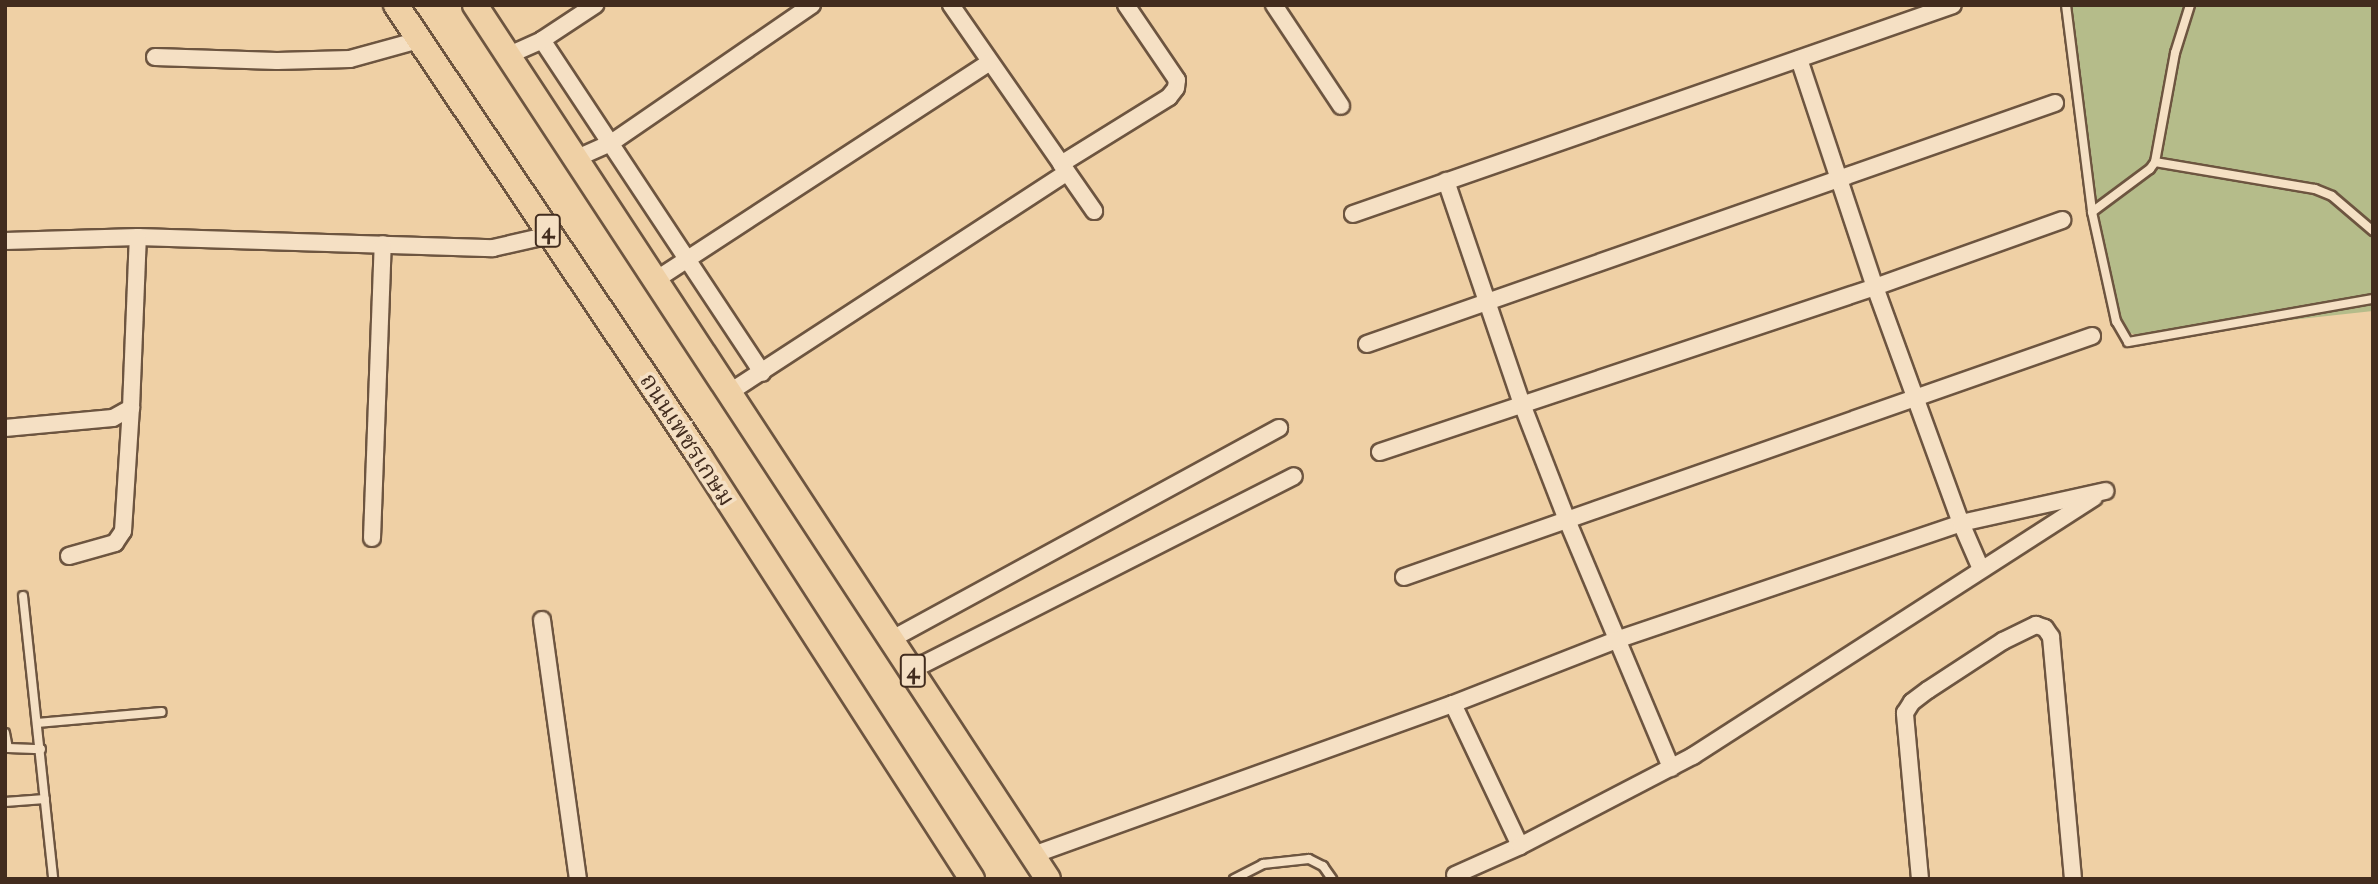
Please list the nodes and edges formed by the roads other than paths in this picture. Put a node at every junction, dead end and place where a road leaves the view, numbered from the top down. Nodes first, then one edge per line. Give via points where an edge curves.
1 (396, 5) edge
2 (475, 5) edge
3 (812, 5) edge
4 (951, 5) edge
5 (1126, 5) edge
6 (1274, 5) edge
7 (1953, 5) edge
8 (2066, 5) edge
9 (2190, 5) edge
10 (583, 8) edge
11 (419, 40) junction
12 (542, 40) junction
13 (509, 55) junction
14 (155, 57) dead end
15 (1799, 59) junction
16 (990, 62) junction
17 (2055, 103) dead end
18 (1341, 106) dead end
19 (611, 143) junction
20 (577, 158) junction
21 (2155, 162) junction
22 (1064, 168) junction
23 (1840, 178) junction
24 (1446, 181) junction
25 (1094, 211) dead end
26 (2092, 212) junction
27 (1353, 214) dead end
28 (2062, 220) dead end
29 (2373, 231) edge
30 (550, 235) junction
31 (138, 237) junction
32 (5, 241) edge
33 (383, 244) junction
34 (687, 259) junction
35 (657, 279) junction
36 (1875, 287) junction
37 (2373, 299) edge
38 (1488, 301) junction
39 (2092, 336) dead end
40 (1367, 344) dead end
41 (762, 373) junction
42 (730, 392) junction
43 (1917, 397) junction
44 (1522, 404) junction
45 (131, 408) junction
46 (5, 428) edge
47 (1279, 428) dead end
48 (1380, 452) dead end
49 (1294, 476) dead end
50 (1567, 520) junction
51 (1961, 523) junction
52 (372, 538) dead end
53 (69, 556) dead end
54 (1981, 569) junction
55 (1404, 577) dead end
56 (23, 596) dead end
57 (542, 620) dead end
58 (892, 639) junction
59 (1616, 640) junction
60 (912, 670) junction
61 (1453, 704) junction
62 (162, 712) dead end
63 (37, 723) junction
64 (5, 733) edge
65 (41, 749) junction
66 (1671, 768) junction
67 (45, 799) junction
68 (5, 802) edge
69 (1520, 846) junction
70 (1032, 855) junction
71 (1455, 875) dead end
72 (53, 879) edge
73 (578, 879) edge
74 (972, 879) edge
75 (1048, 879) edge
76 (1234, 879) edge
77 (1332, 879) edge
78 (1920, 879) edge
79 (2073, 879) edge

1 - 11 main road, ถนนเพชรเกษม / 4
2 - 13 main road, 4
3 - 19 street
4 - 16 street
5 - 22 street via 1177,79 1176,89
6 - 18 street
7 - 15 street
8 - 26 lane
9 - 21 lane via 2175,53
10 - 12 street
11 - 14 street via 350,59
11 - 30 main road, ถนนเพชรเกษม / 4
12 - 13 street
12 - 19 street
13 - 20 main road, 4
15 - 23 street
15 - 24 street
16 - 22 street
16 - 34 street
17 - 23 street
19 - 20 street
19 - 34 street
20 - 35 main road, 4
21 - 26 lane
21 - 29 lane via 2315,190 2332,196
22 - 25 street
22 - 41 street
23 - 36 street
23 - 38 street
24 - 27 street
24 - 38 street
26 - 37 lane via 2116,321 2128,342
28 - 36 street
30 - 33 street via 492,248
30 - 74 main road, ถนนเพชรเกษม / 4 via 700,457
31 - 32 street
31 - 33 street
31 - 45 street
33 - 52 street
34 - 35 street
34 - 41 street
35 - 42 main road, 4
36 - 43 street
36 - 44 street
38 - 40 street
38 - 44 street
39 - 43 street
41 - 42 street
42 - 58 main road, 4
43 - 50 street
43 - 51 street
44 - 48 street
44 - 50 street
45 - 46 street via 113,418
45 - 53 street via 123,531 115,543
47 - 58 street
49 - 60 street
50 - 55 street
50 - 59 street
51 - 54 street
51 - 54 street via 2105,491
51 - 59 street
54 - 66 street
56 - 63 lane
57 - 73 street
58 - 60 main road, 4
59 - 61 street
59 - 66 street
60 - 70 main road, 4
61 - 69 street
61 - 70 street
62 - 63 lane
63 - 65 lane
64 - 65 lane via 8,748
65 - 67 lane
66 - 69 street
67 - 68 lane
67 - 72 lane
69 - 71 street
70 - 75 main road, 4
76 - 77 lane via 1263,864 1308,859 1322,866
78 - 79 street via 1905,713 1928,690 2036,625 2051,637

